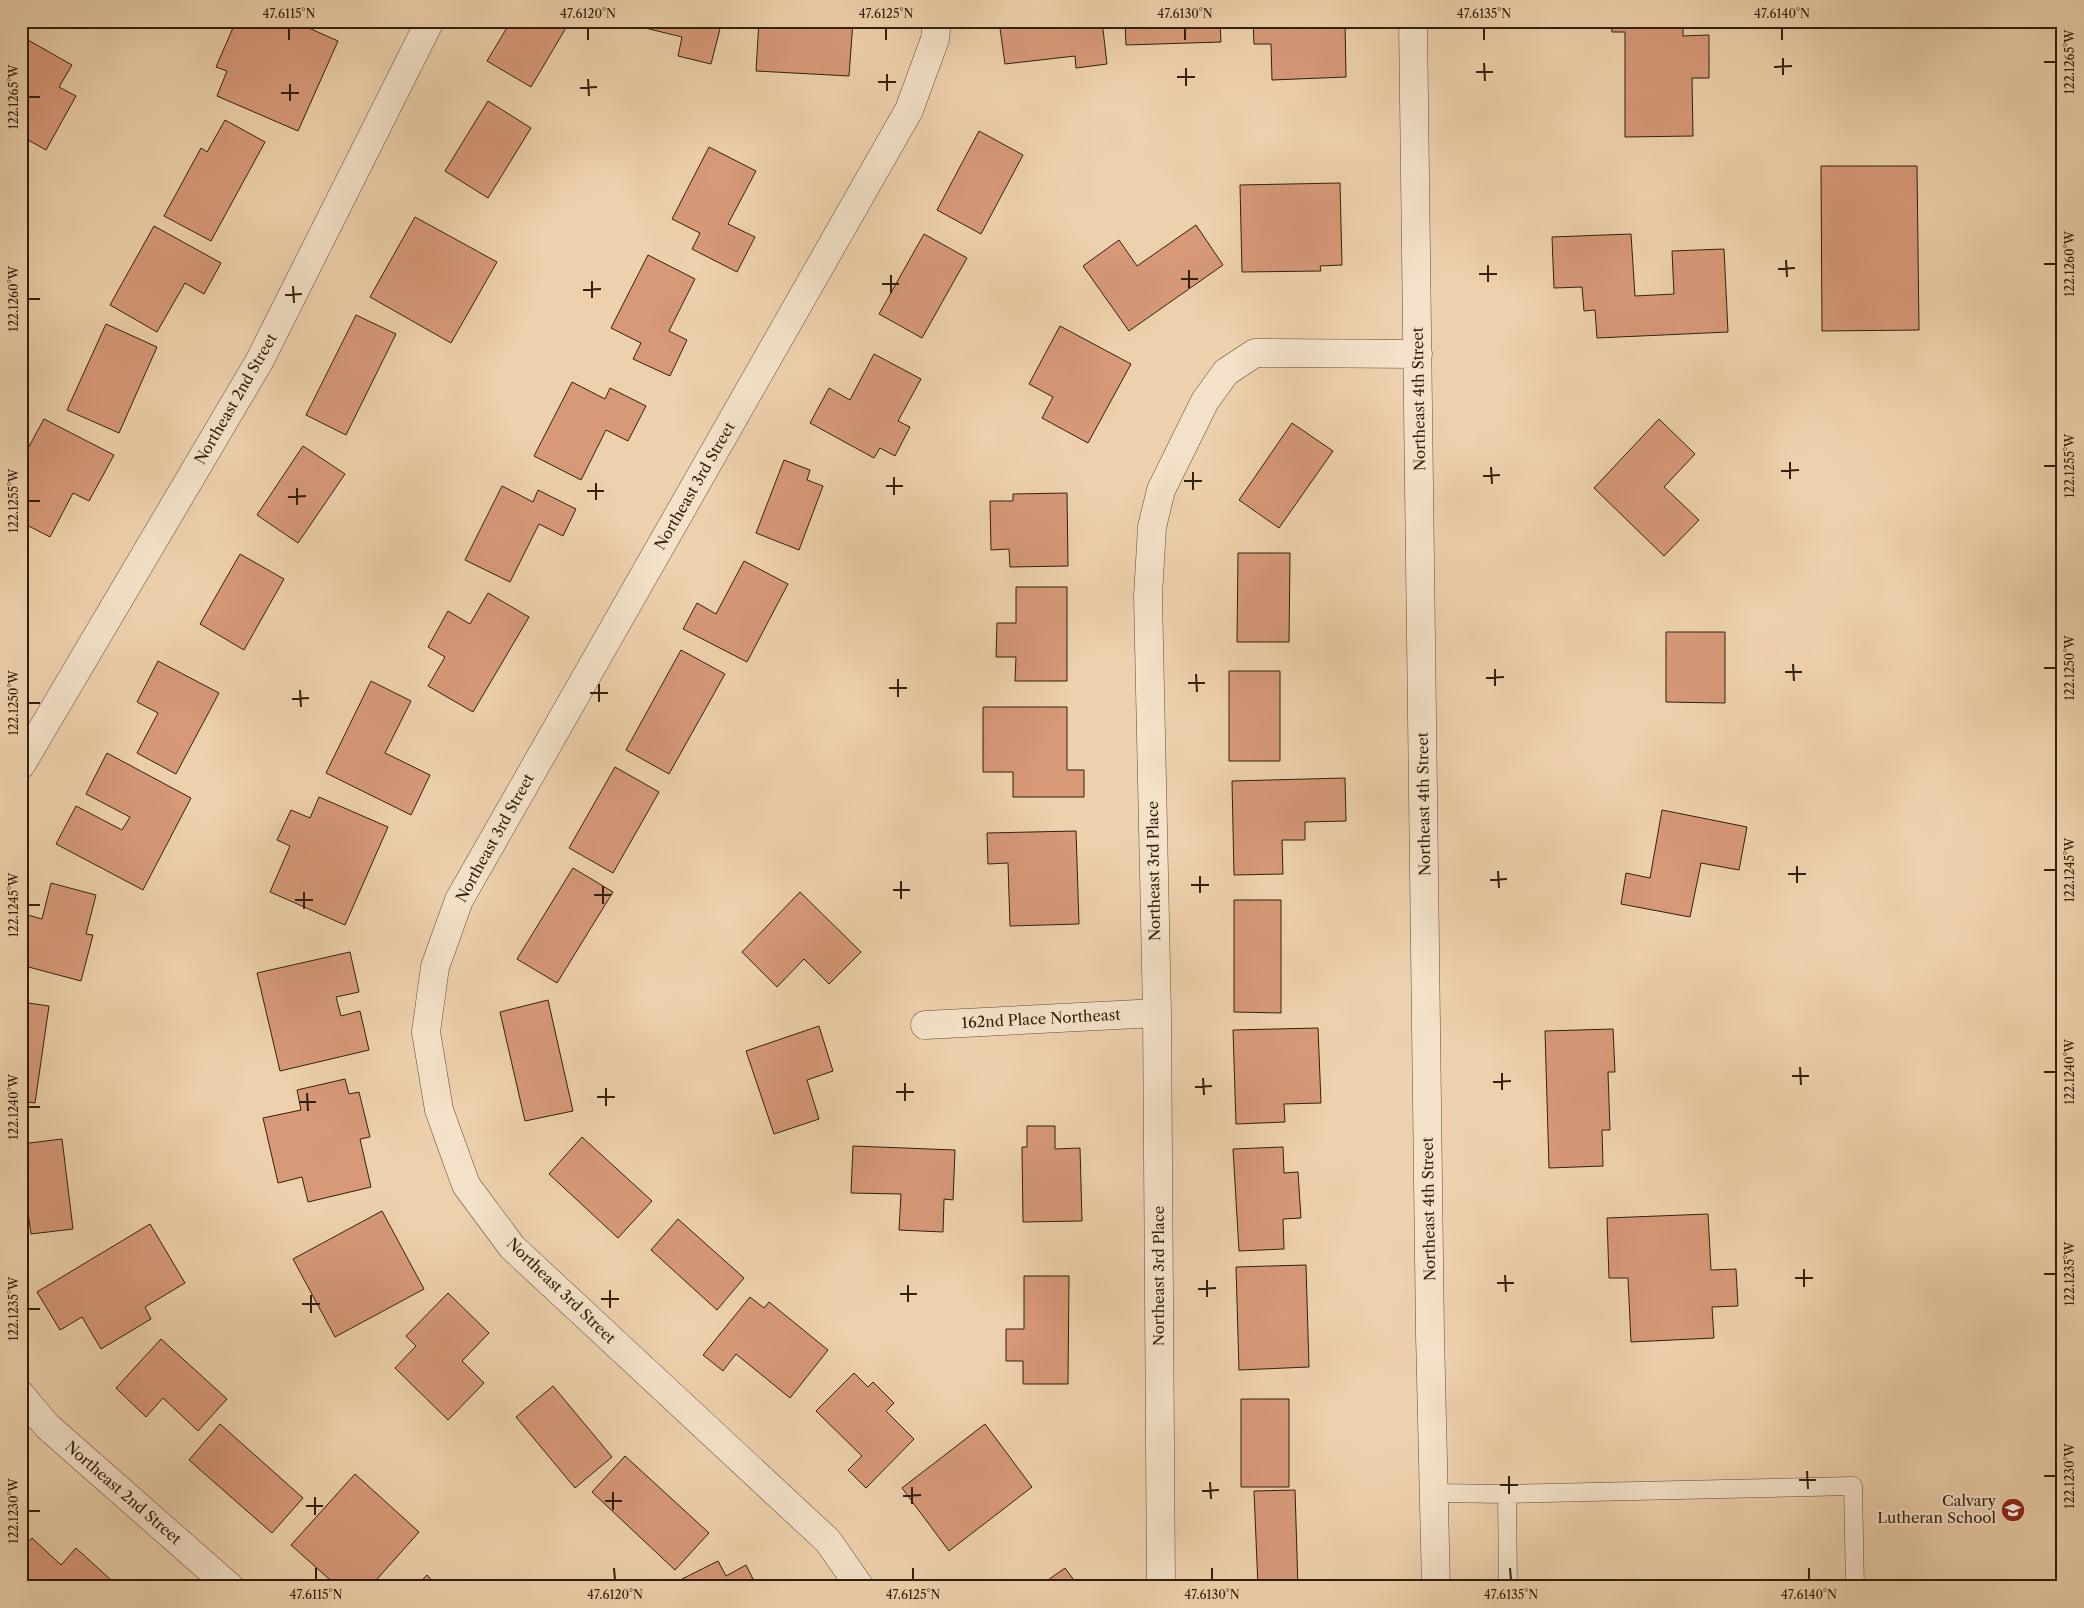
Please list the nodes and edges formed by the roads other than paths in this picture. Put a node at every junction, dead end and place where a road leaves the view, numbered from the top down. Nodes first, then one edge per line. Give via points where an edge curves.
1 (430, 21) edge
2 (937, 21) edge
3 (1412, 21) edge
4 (1418, 354) junction
5 (21, 765) edge
6 (1157, 1013) junction
7 (925, 1025) dead end
8 (21, 1395) edge
9 (1434, 1493) junction
10 (1507, 1494) junction
11 (230, 1587) edge
12 (860, 1587) edge
13 (1161, 1587) edge
14 (1436, 1587) edge
15 (1508, 1587) edge
16 (1855, 1587) edge

1 - 5 street, Northeast 2nd Street via 260,360
2 - 12 street, Northeast 3rd Street via 935,39 909,110 459,900 435,967 426,1032 439,1110 466,1185 512,1247 828,1541
3 - 4 street, Northeast 4th Street
4 - 6 street, Northeast 3rd Place via 1255,353 1226,372 1205,401 1161,490 1152,527 1148,596
4 - 9 street, Northeast 4th Street
6 - 7 street, 162nd Place Northeast
6 - 13 street, Northeast 3rd Place
8 - 11 street, Northeast 2nd Street via 48,1426
9 - 10 lane
9 - 14 street, Northeast 4th Street
10 - 15 lane
10 - 16 lane via 1852,1486

